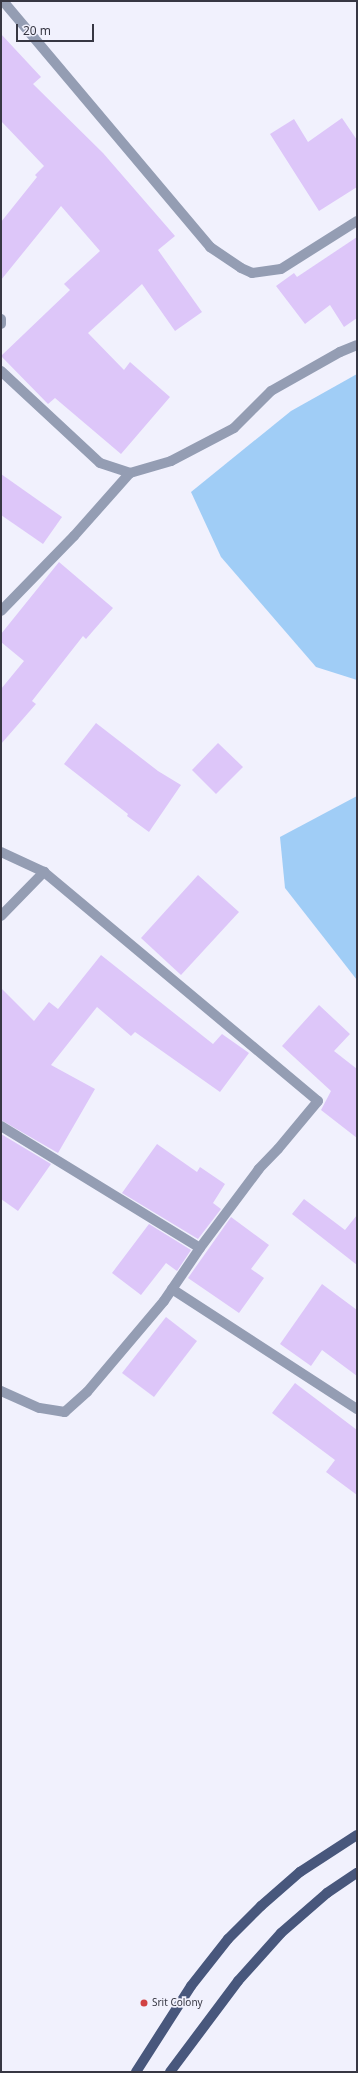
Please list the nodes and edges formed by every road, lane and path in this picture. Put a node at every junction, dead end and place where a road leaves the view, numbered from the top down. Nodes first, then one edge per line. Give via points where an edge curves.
1 (3, 1) edge
2 (357, 221) edge
3 (1, 319) edge
4 (1, 324) edge
5 (357, 345) edge
6 (1, 371) edge
7 (130, 473) junction
8 (1, 610) edge
9 (1, 852) edge
10 (44, 872) junction
11 (1, 916) edge
12 (1, 1126) edge
13 (200, 1248) junction
14 (172, 1289) junction
15 (1, 1391) edge
16 (357, 1409) edge
17 (357, 1835) edge
18 (357, 1873) edge
19 (136, 2072) edge
20 (170, 2072) edge

1 - 2 street via 210,247 241,268 252,273 281,269
3 - 4 street
5 - 7 street via 271,391 234,428 171,461
6 - 7 street via 100,463
7 - 8 street via 74,536
9 - 10 street
10 - 11 street
10 - 13 street via 318,1101 278,1149 258,1168
12 - 13 street
13 - 14 street
14 - 15 street via 87,1392 65,1412 39,1408
14 - 16 street
17 - 19 main road via 300,1872 261,1906 228,1940 191,1986
18 - 20 main road via 327,1893 281,1933 238,1981

